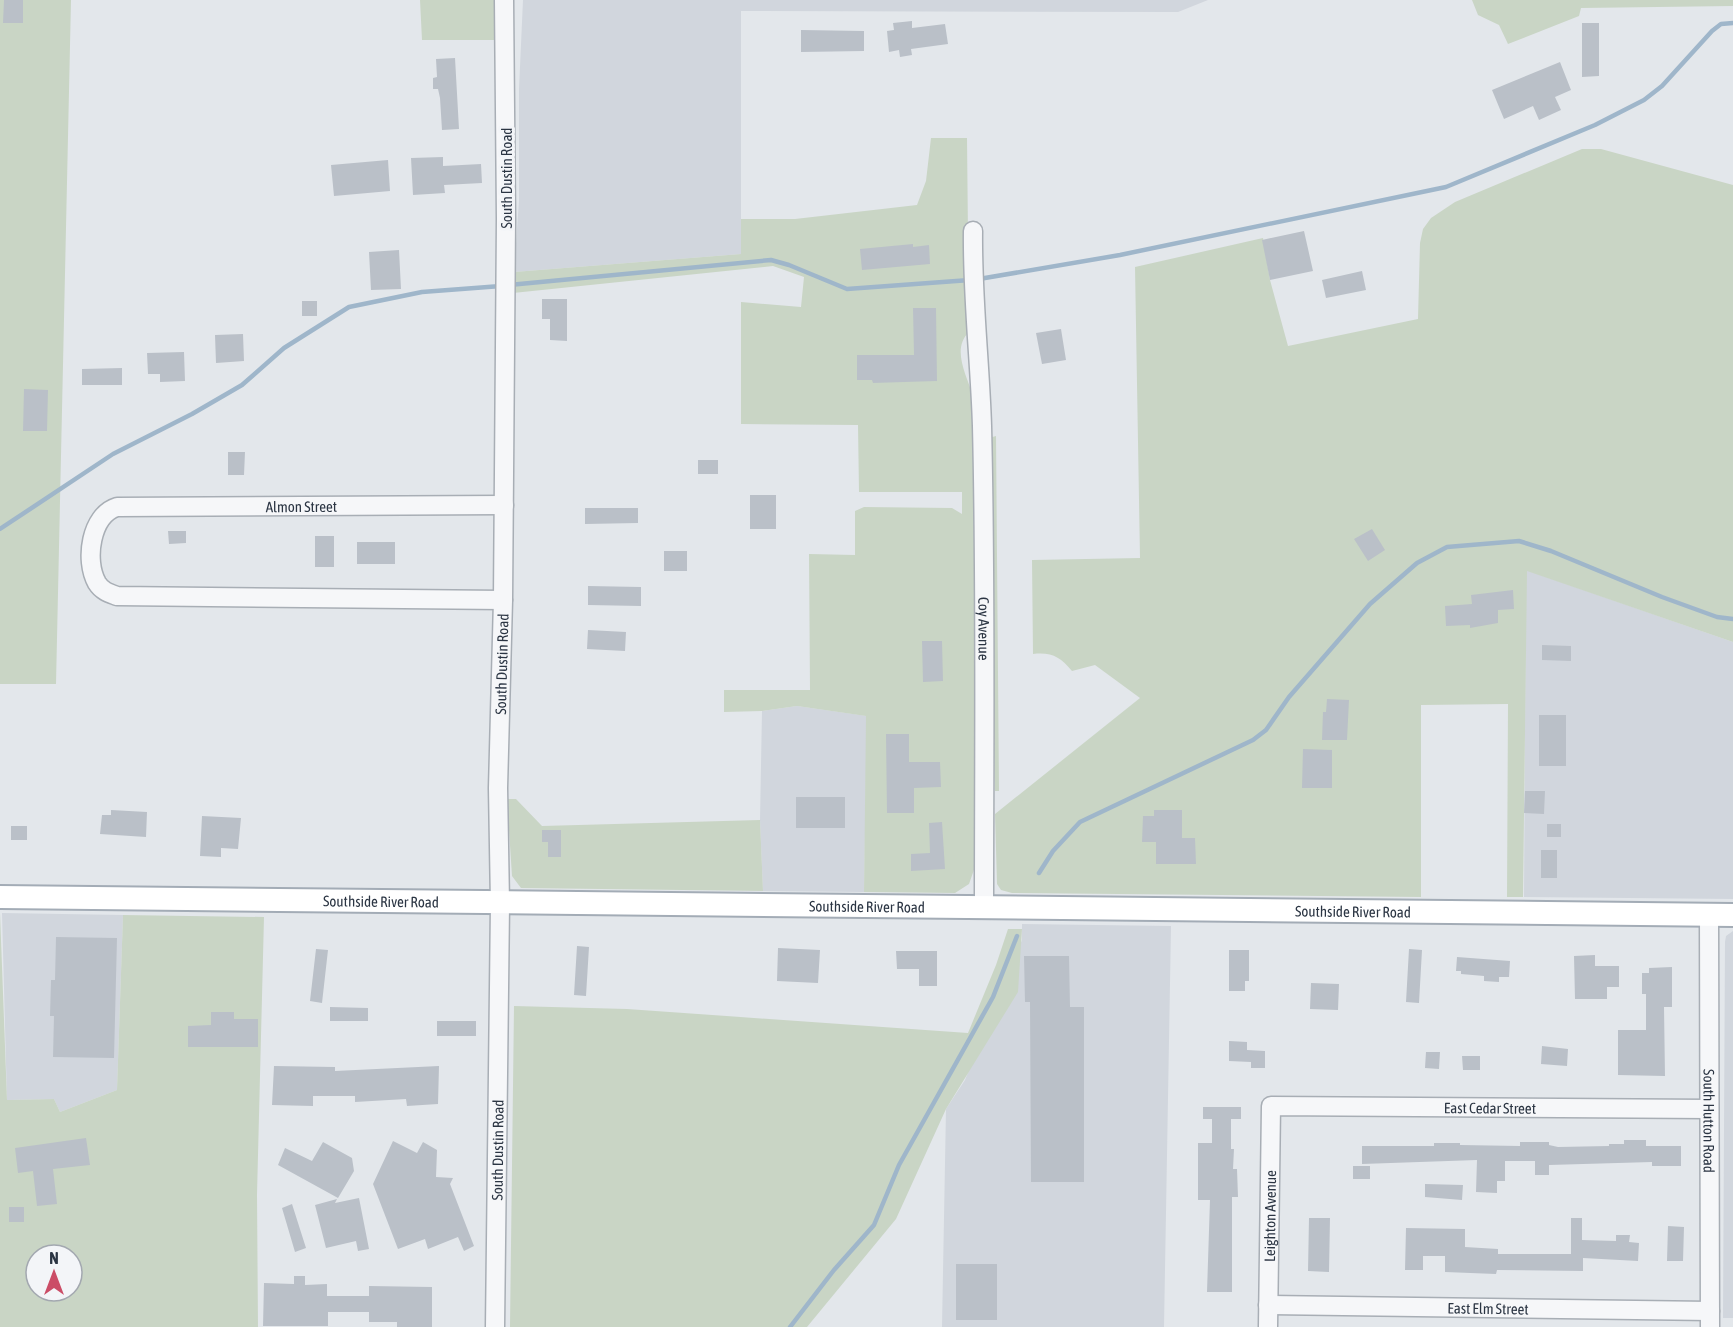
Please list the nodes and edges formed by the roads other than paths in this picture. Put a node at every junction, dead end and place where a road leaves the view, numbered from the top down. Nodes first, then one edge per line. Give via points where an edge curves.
1 (504, 0) edge
2 (973, 231) dead end
3 (504, 505) junction
4 (503, 600) junction
5 (0, 897) edge
6 (500, 904) junction
7 (984, 909) junction
8 (1709, 914) junction
9 (1733, 915) edge
10 (1271, 1106) joint
11 (1708, 1109) junction
12 (1268, 1305) junction
13 (1710, 1319) edge
14 (495, 1327) edge
15 (1268, 1327) edge

1 - 3 street, South Dustin Road
2 - 7 street, Coy Avenue via 984,543
3 - 4 street, South Dustin Road
3 - 4 street, Almon Street via 117,507 102,515 94,534 92,569 104,591 117,596
4 - 6 street, South Dustin Road via 498,788
5 - 6 main road, Southside River Road
6 - 7 main road, Southside River Road
6 - 14 street, South Dustin Road
7 - 8 main road, Southside River Road
8 - 9 main road, Southside River Road
8 - 11 street, South Hutton Road
10 - 11 street, East Cedar Street
10 - 12 street, Leighton Avenue
11 - 13 street, South Hutton Road
12 - 13 street, East Elm Street
12 - 15 street, Leighton Avenue

